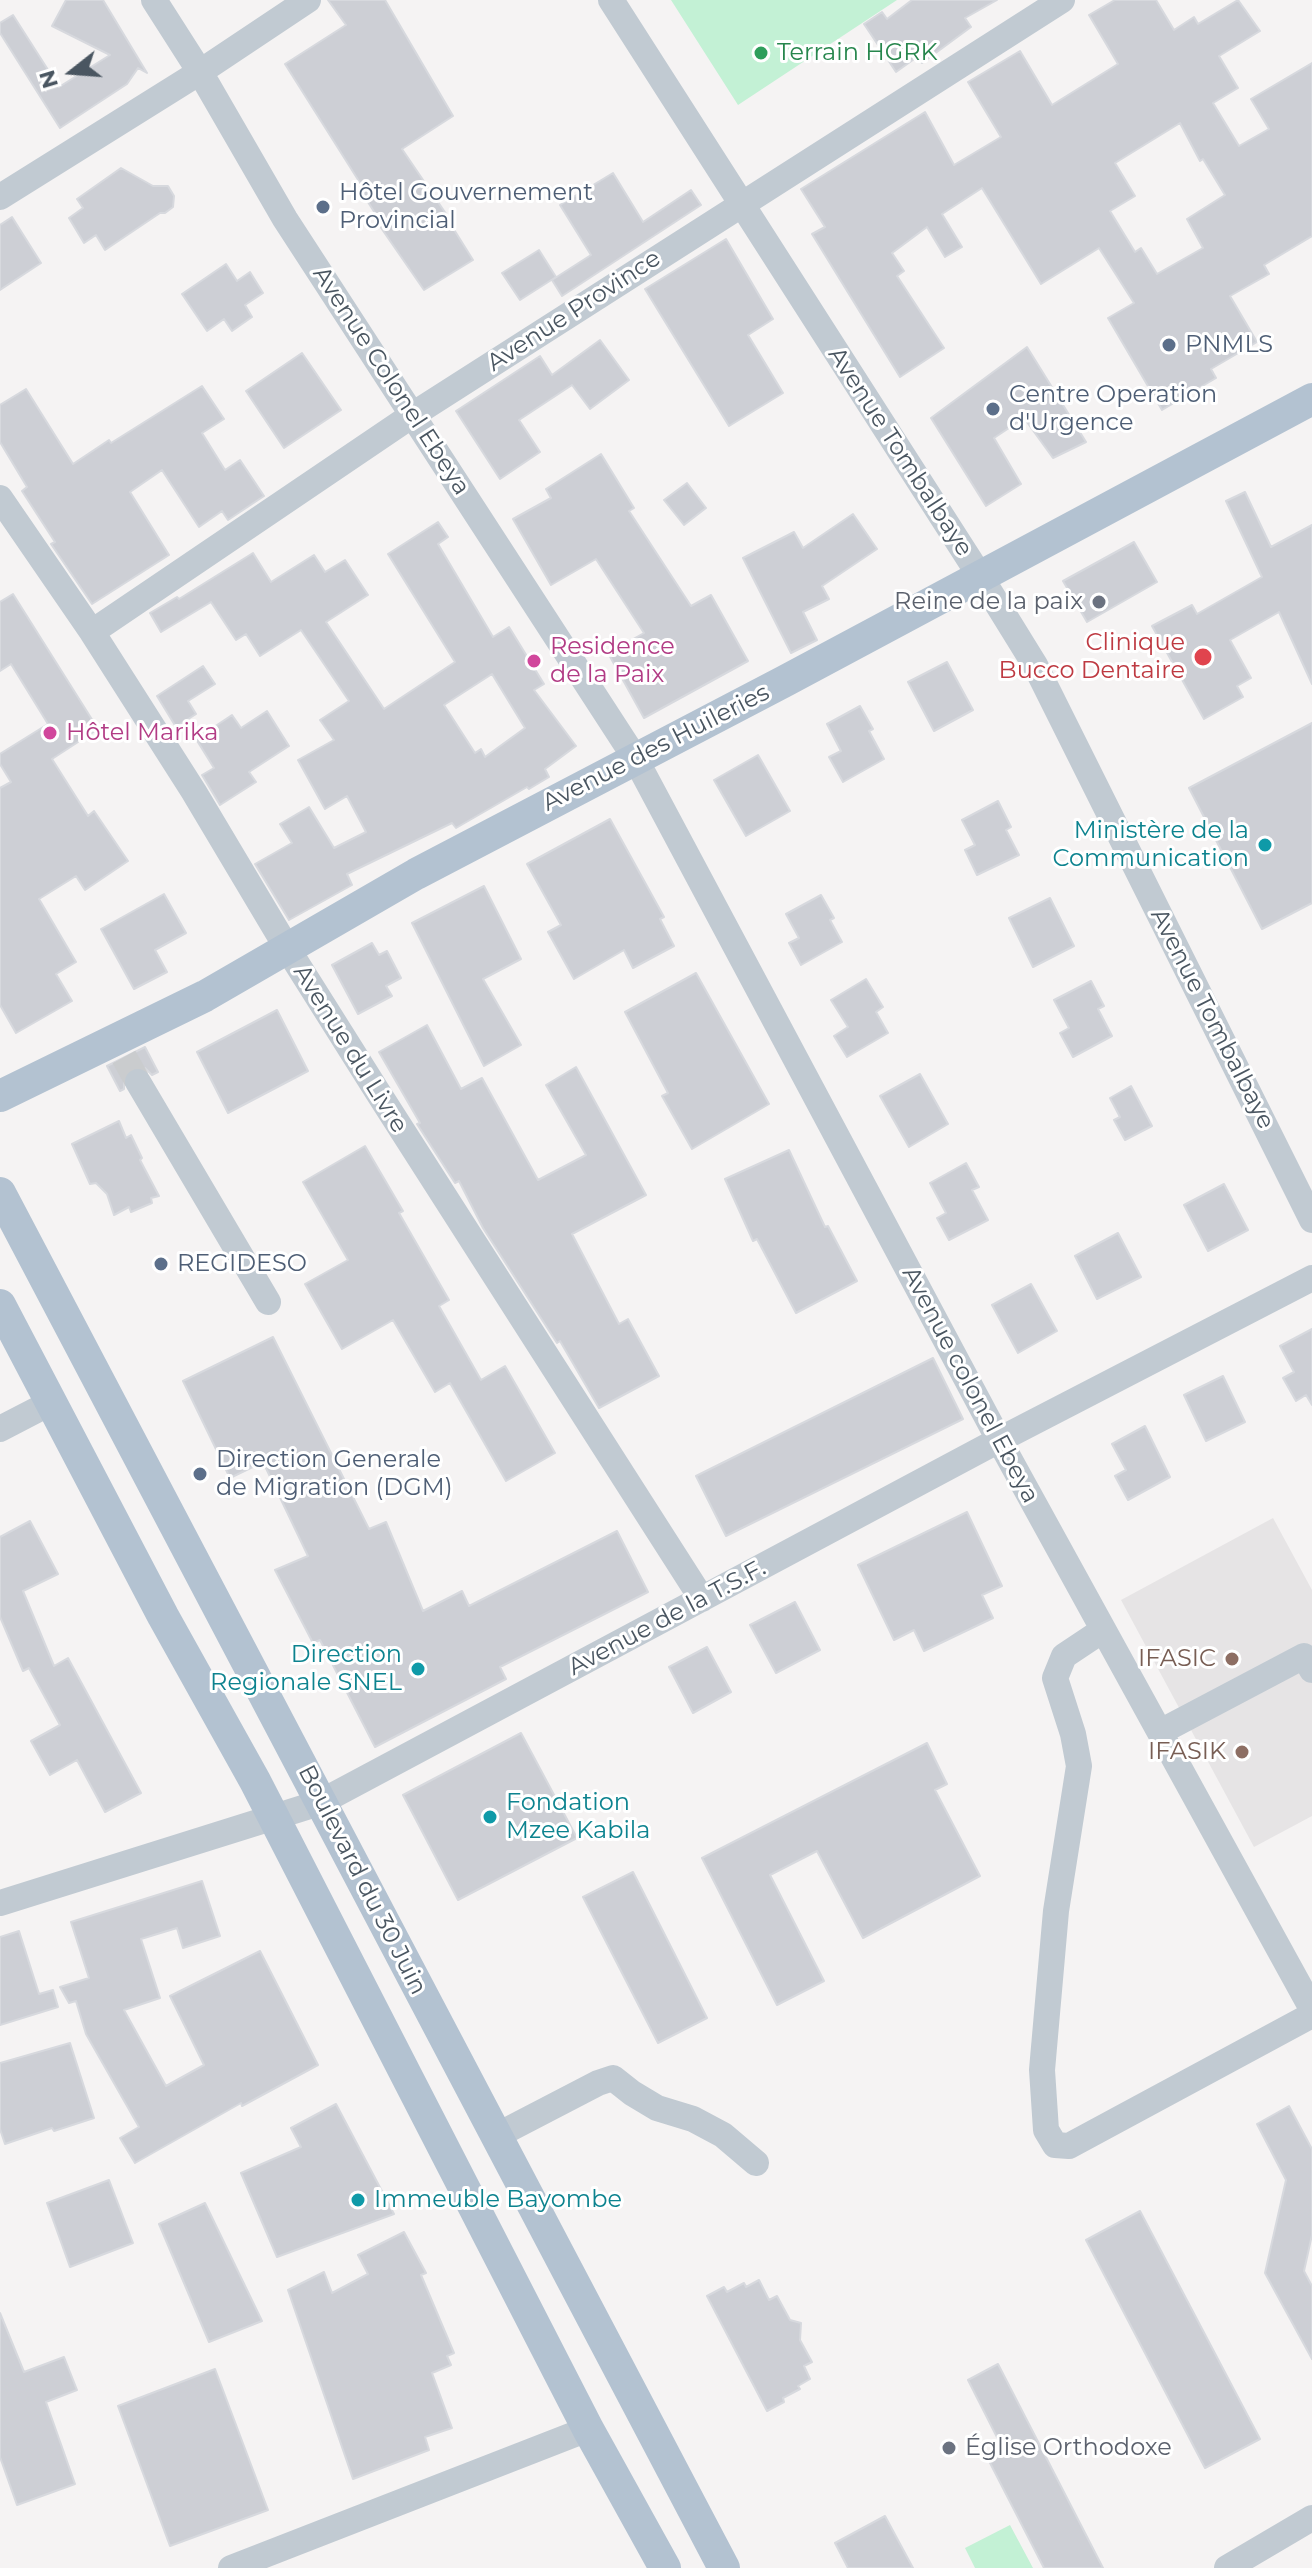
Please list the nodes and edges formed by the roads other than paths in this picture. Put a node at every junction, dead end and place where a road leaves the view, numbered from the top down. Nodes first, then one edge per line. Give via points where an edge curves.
1 (154, 0) edge
2 (308, 0) edge
3 (611, 0) edge
4 (1062, 0) edge
5 (200, 72) junction
6 (0, 197) edge
7 (741, 204) junction
8 (1312, 399) edge
9 (414, 414) junction
10 (0, 498) edge
11 (980, 576) junction
12 (92, 632) junction
13 (635, 758) junction
14 (287, 948) junction
15 (138, 1082) tunnel mouth
16 (0, 1096) edge
17 (0, 1193) edge
18 (1312, 1220) edge
19 (1312, 1278) edge
20 (268, 1302) dead end
21 (0, 1305) edge
22 (52, 1402) junction
23 (0, 1429) edge
24 (999, 1440) junction
25 (702, 1599) junction
26 (1103, 1630) junction
27 (1312, 1670) edge
28 (1160, 1732) junction
29 (319, 1803) junction
30 (273, 1818) junction
31 (0, 1903) edge
32 (1312, 2009) edge
33 (1312, 2015) edge
34 (496, 2136) junction
35 (756, 2163) dead end
36 (588, 2429) junction
37 (1312, 2518) edge
38 (231, 2568) edge
39 (665, 2568) edge
40 (724, 2568) edge
41 (1227, 2568) edge

1 - 5 street, Avenue Colonel Ebeya
2 - 5 street
3 - 7 street, Avenue Tombalbaye
4 - 7 street, Avenue Province
5 - 6 street
5 - 9 street, Avenue Colonel Ebeya via 285,219
7 - 9 street, Avenue Province
7 - 11 street, Avenue Tombalbaye
8 - 11 main road, Avenue des Huileries
9 - 12 street, Avenue Province
9 - 13 street, Avenue Colonel Ebeya
10 - 12 street, Avenue du Livre
11 - 13 main road, Avenue des Huileries
11 - 18 street, Avenue Tombalbaye via 1035,665
12 - 14 street, Avenue du Livre
13 - 14 main road, Avenue des Huileries
13 - 24 street, Avenue colonel Ebeya
14 - 16 main road, Avenue des Huileries via 120,1048
14 - 25 street, Avenue du Livre
15 - 20 street
17 - 29 main road, Boulevard du 30 Juin
19 - 24 street, Avenue de la T.S.F.
21 - 22 main road, Boulevard du 30 Juin
22 - 23 street
22 - 30 main road, Boulevard du 30 Juin
24 - 25 street, Avenue de la T.S.F.
24 - 26 street, Avenue colonel Ebeya
25 - 29 street, Avenue de la T.S.F.
26 - 28 street, Avenue colonel Ebeya
26 - 33 street via 1064,1656 1055,1678 1079,1766 1056,1911 1042,2070 1046,2130 1055,2145 1069,2146
27 - 28 street via 1304,1656
28 - 32 street, Avenue colonel Ebeya
29 - 30 street, Avenue de la T.S.F.
29 - 34 main road, Boulevard du 30 Juin
30 - 31 street, Avenue de la T.S.F.
30 - 36 main road, Boulevard du 30 Juin
34 - 35 street via 613,2078 657,2108 723,2135
34 - 40 main road, Boulevard du 30 Juin
36 - 38 street
36 - 39 main road, Boulevard du 30 Juin
37 - 41 street

